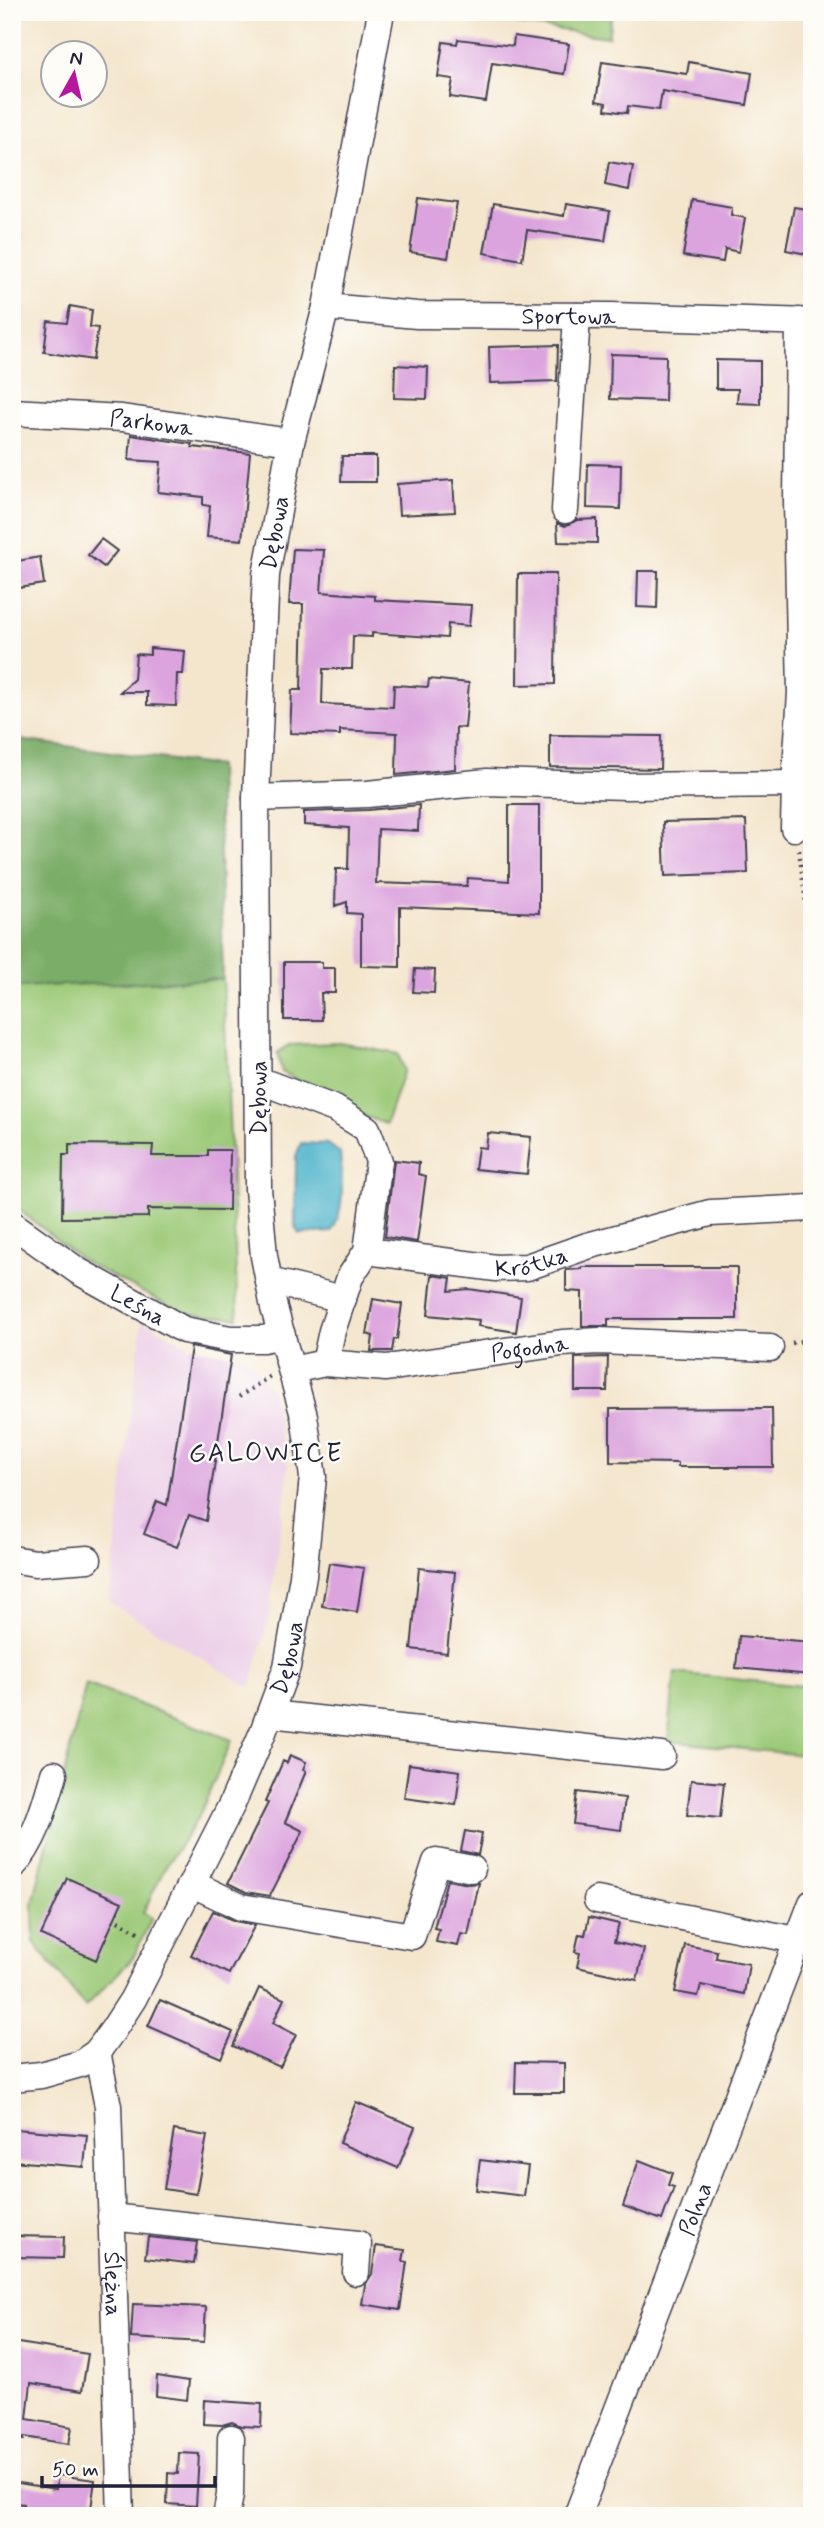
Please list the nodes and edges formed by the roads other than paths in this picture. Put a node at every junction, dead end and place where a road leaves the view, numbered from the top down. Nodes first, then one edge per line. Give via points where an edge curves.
1 (381, 12) edge
2 (326, 307) junction
3 (578, 316) junction
4 (806, 321) edge
5 (12, 411) edge
6 (291, 442) junction
7 (565, 510) dead end
8 (794, 785) junction
9 (256, 798) junction
10 (794, 828) road end
11 (258, 1080) junction
12 (812, 1208) edge
13 (12, 1224) edge
14 (367, 1251) junction
15 (269, 1281) junction
16 (343, 1299) junction
17 (282, 1335) junction
18 (770, 1348) dead end
19 (325, 1363) junction
20 (281, 1373) junction
21 (12, 1559) edge
22 (88, 1559) dead end
23 (270, 1714) junction
24 (662, 1756) dead end
25 (54, 1774) dead end
26 (12, 1867) edge
27 (472, 1869) dead end
28 (193, 1884) junction
29 (597, 1900) dead end
30 (812, 1903) edge
31 (796, 1940) junction
32 (97, 2052) junction
33 (12, 2078) edge
34 (111, 2217) junction
35 (356, 2272) dead end
36 (231, 2438) dead end
37 (121, 2516) edge
38 (226, 2516) edge
39 (577, 2516) edge

1 - 2 street, Dębowa
2 - 3 street, Sportowa via 417,315
2 - 6 street, Dębowa
3 - 4 street, Sportowa
3 - 7 street
4 - 8 street via 797,500 801,693
5 - 6 street, Parkowa via 122,418
6 - 9 street, Dębowa via 266,575
8 - 9 street via 487,782 368,794
8 - 10 street
9 - 11 street, Dębowa
11 - 14 street via 335,1109 367,1129 379,1161
11 - 15 street, Dębowa via 258,1189
12 - 14 street, Krótka via 710,1213 527,1266 496,1268
13 - 17 street, Leśna via 78,1271 184,1330 230,1339
14 - 16 street
15 - 16 street
15 - 17 street, Dębowa
16 - 19 street
17 - 20 street, Dębowa
18 - 19 street, Pogodna via 599,1341 386,1368
19 - 20 street, Pogodna
20 - 23 street, Dębowa via 304,1416 313,1477 303,1576 287,1667
21 - 22 street via 35,1563
23 - 24 street
23 - 28 street, Dębowa
25 - 26 street via 44,1809 22,1857
27 - 28 street via 436,1862 409,1945 241,1908
28 - 32 street, Dębowa via 133,1998
29 - 31 street
30 - 31 street, Polna
31 - 39 street, Polna
32 - 33 street, Dębowa via 62,2070
32 - 34 street, Ślężna via 108,2106
34 - 35 street via 358,2244
34 - 37 street, Ślężna
36 - 38 street

